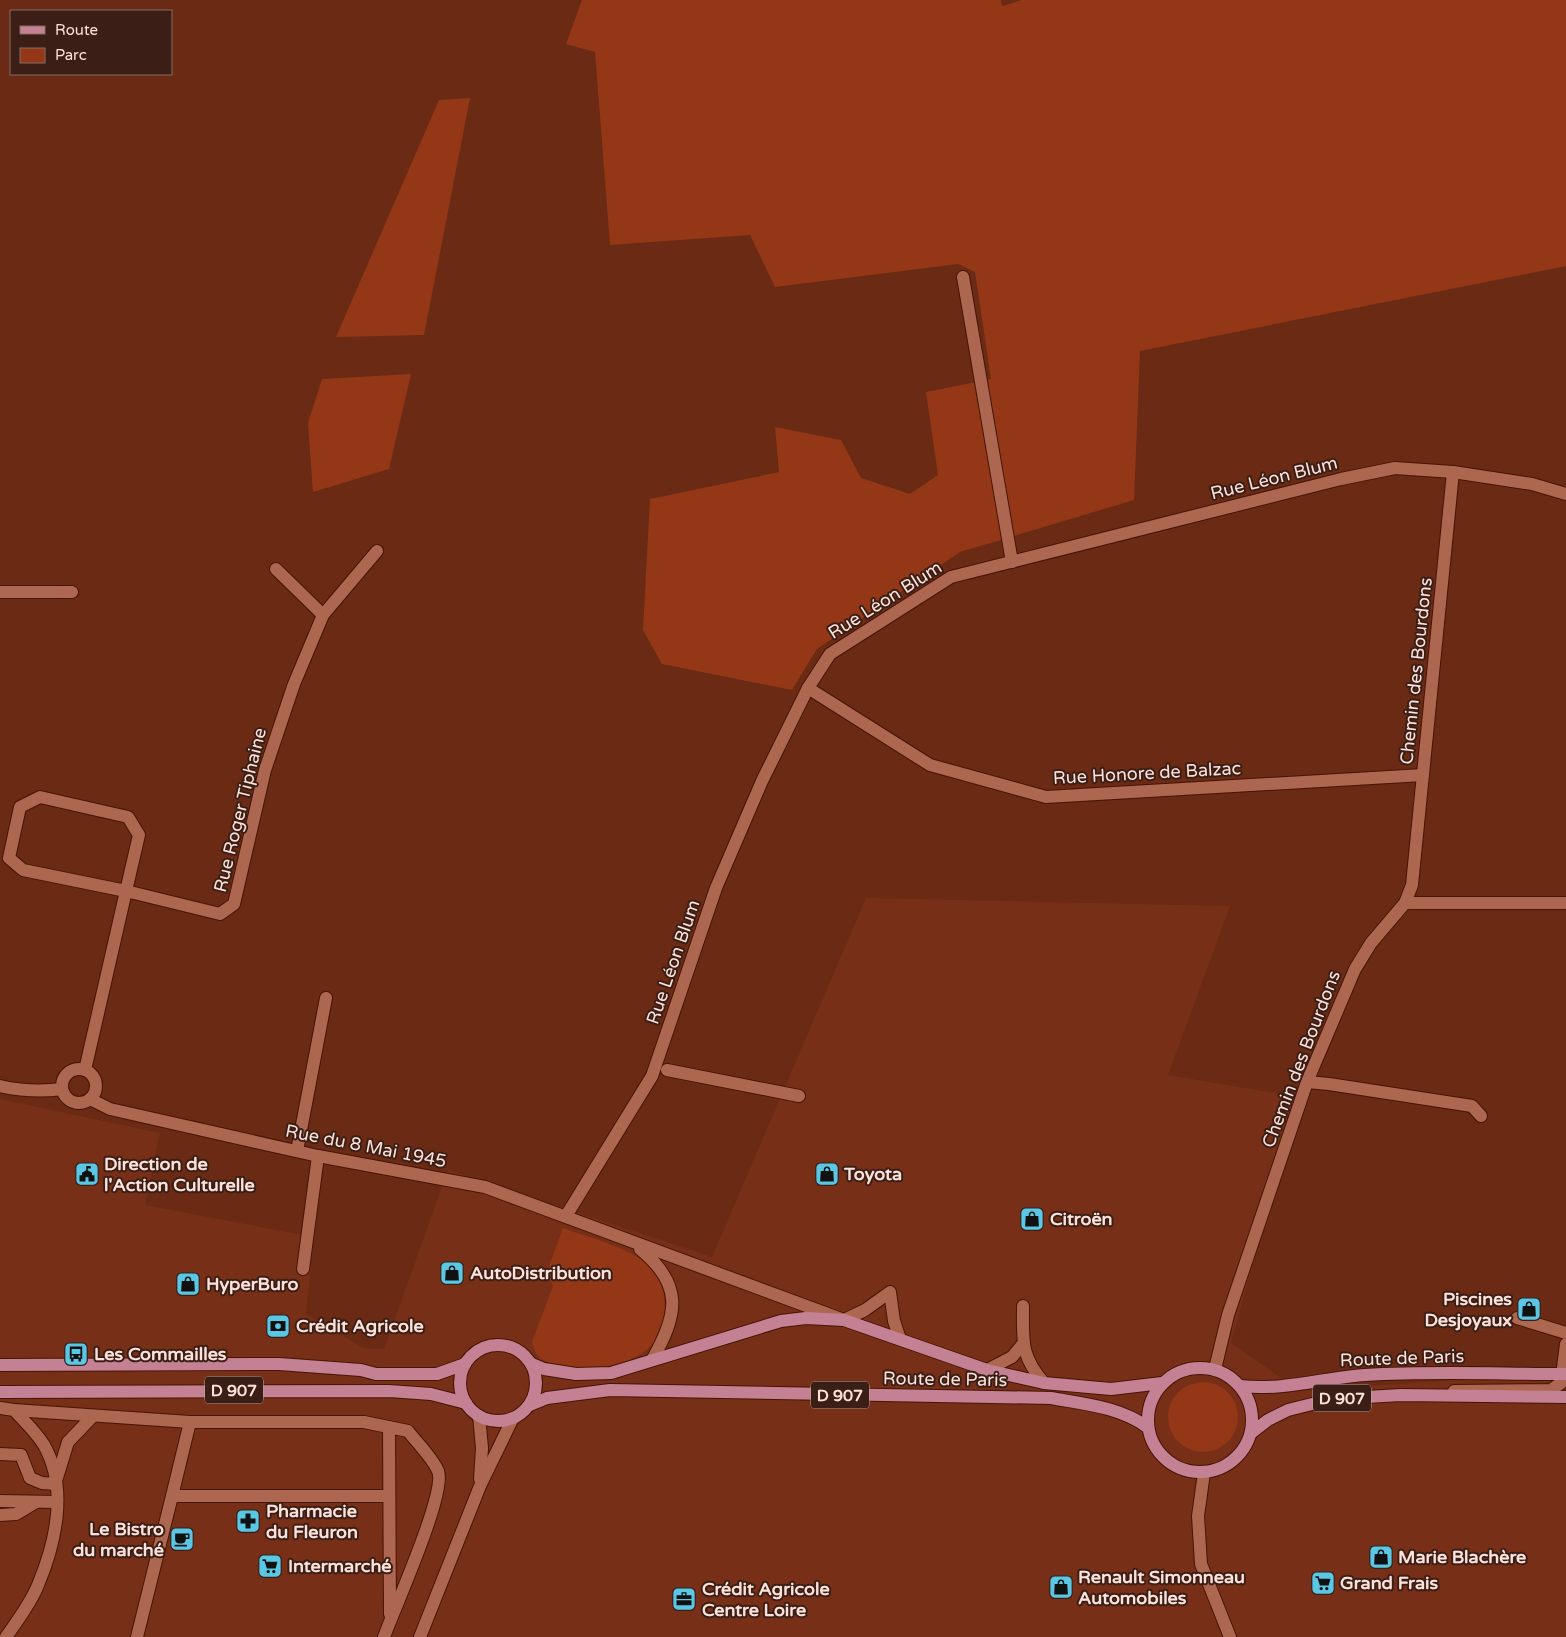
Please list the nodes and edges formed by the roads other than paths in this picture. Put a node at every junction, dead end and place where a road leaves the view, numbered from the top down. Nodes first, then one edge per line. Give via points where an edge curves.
1 (963, 277) dead end
2 (1452, 472) junction
3 (1566, 494) edge
4 (377, 551) dead end
5 (1012, 562) junction
6 (276, 569) dead end
7 (0, 592) edge
8 (72, 592) dead end
9 (323, 615) junction
10 (808, 688) junction
11 (1423, 775) junction
12 (126, 890) junction
13 (1404, 903) junction
14 (1566, 903) edge
15 (326, 998) dead end
16 (85, 1070) junction
17 (667, 1070) dead end
18 (1307, 1082) junction
19 (0, 1086) edge
20 (62, 1089) junction
21 (799, 1096) dead end
22 (90, 1099) junction
23 (1481, 1116) dead end
24 (297, 1151) junction
25 (318, 1156) junction
26 (566, 1216) junction
27 (632, 1242) junction
28 (303, 1269) dead end
29 (1023, 1306) dead end
30 (1517, 1318) dead end
31 (844, 1320) junction
32 (1566, 1333) edge
33 (900, 1339) junction
34 (1566, 1344) edge
35 (1022, 1345) junction
36 (652, 1360) junction
37 (465, 1364) junction
38 (532, 1364) junction
39 (0, 1365) edge
40 (1215, 1369) junction
41 (987, 1370) junction
42 (1565, 1374) edge
43 (1044, 1383) junction
44 (1162, 1383) junction
45 (1240, 1386) junction
46 (0, 1392) edge
47 (1401, 1395) junction
48 (1566, 1397) edge
49 (466, 1403) junction
50 (530, 1405) junction
51 (0, 1408) edge
52 (14, 1410) junction
53 (93, 1416) junction
54 (479, 1416) junction
55 (513, 1418) junction
56 (190, 1422) junction
57 (389, 1427) junction
58 (1147, 1427) junction
59 (1251, 1433) junction
60 (0, 1454) edge
61 (1204, 1473) junction
62 (56, 1484) junction
63 (480, 1486) junction
64 (172, 1496) junction
65 (389, 1496) junction
66 (0, 1501) edge
67 (36, 1502) junction
68 (57, 1502) junction
69 (0, 1515) edge
70 (390, 1621) junction
71 (6, 1637) edge
72 (137, 1637) edge
73 (384, 1637) edge
74 (420, 1637) edge
75 (1230, 1637) edge

1 - 5 street
2 - 3 street, Rue Léon Blum via 1532,484
2 - 5 street, Rue Léon Blum via 1395,468 1341,478
2 - 11 street, Chemin des Bourdons
4 - 9 street, Rue Roger Tiphaine
5 - 10 street, Rue Léon Blum via 951,577 830,654
6 - 9 street
7 - 8 street
9 - 12 street, Rue Roger Tiphaine via 294,684 265,770 234,904 220,914
10 - 11 street, Rue Honore de Balzac via 930,765 1046,797
10 - 26 street, Rue Léon Blum via 762,781 716,888 652,1076
11 - 13 street, Chemin des Bourdons via 1412,885
12 - 12 street, Rue Roger Tiphaine via 138,835 128,817 40,797 20,807 8,858 23,870
12 - 16 street
13 - 14 street
13 - 18 street, Chemin des Bourdons via 1371,943 1355,969
15 - 24 street
16 - 20 street via 70,1072 63,1079
16 - 22 street via 96,1083
17 - 21 street
18 - 23 street via 1472,1106
18 - 40 street, Chemin des Bourdons via 1228,1315
19 - 20 street via 42,1092
20 - 22 street via 71,1101 80,1103
22 - 24 street, Rue du 8 Mai 1945 via 110,1109
24 - 25 street, Rue du 8 Mai 1945
25 - 26 street, Rue du 8 Mai 1945 via 485,1187
25 - 28 street
26 - 27 street, Rue du 8 Mai 1945
27 - 31 street, Route de Paris
27 - 36 street via 652,1259 669,1282 673,1308 670,1328
29 - 35 street
30 - 32 street
31 - 33 main road, Route de Paris
31 - 33 street via 890,1292
31 - 36 main road, Route de Paris via 806,1318 781,1321
33 - 41 main road, Route de Paris
34 - 42 street
35 - 41 street via 1012,1357
35 - 43 street via 1034,1371
36 - 38 main road, Route de Paris via 611,1373 576,1374
37 - 38 main road via 473,1354 496,1344 520,1351
37 - 39 main road, D 907 via 437,1374 376,1374 279,1364
37 - 49 main road via 460,1384
38 - 50 main road via 537,1385
40 - 44 main road via 1186,1369
40 - 45 main road
41 - 43 main road, Route de Paris
42 - 45 main road, Route de Paris / D 907 via 1404,1374 1334,1377 1261,1388
42 - 47 street via 1561,1383 1551,1390 1477,1389
43 - 44 main road, Route de Paris via 1111,1389
44 - 58 main road via 1153,1396
45 - 59 main road via 1249,1400
46 - 49 main road, D 907 via 389,1391 431,1394
47 - 48 main road, Route de Paris / D 907
47 - 59 main road, Route de Paris / D 907 via 1359,1396 1308,1403 1268,1420
49 - 54 main road
50 - 55 main road
50 - 58 main road, Route de Paris / D 907 via 546,1398 610,1390 1051,1398 1133,1416
51 - 52 street
52 - 53 street
52 - 62 street via 44,1445
53 - 56 street
53 - 62 street via 68,1442
54 - 55 main road via 490,1420
54 - 63 street via 482,1448
55 - 63 street
56 - 57 street via 364,1422
56 - 64 street
57 - 65 street
57 - 70 street via 408,1431 438,1471 440,1483 434,1507
58 - 61 main road via 1161,1456 1173,1466 1188,1472
59 - 61 main road via 1234,1460 1220,1469
60 - 62 street via 21,1455 30,1478
61 - 75 street via 1198,1516 1201,1564
62 - 68 street
63 - 74 street
64 - 65 street
64 - 72 street
65 - 70 street
66 - 67 street
67 - 68 street
67 - 69 street via 16,1514
68 - 71 street via 56,1528 38,1587
70 - 73 street

